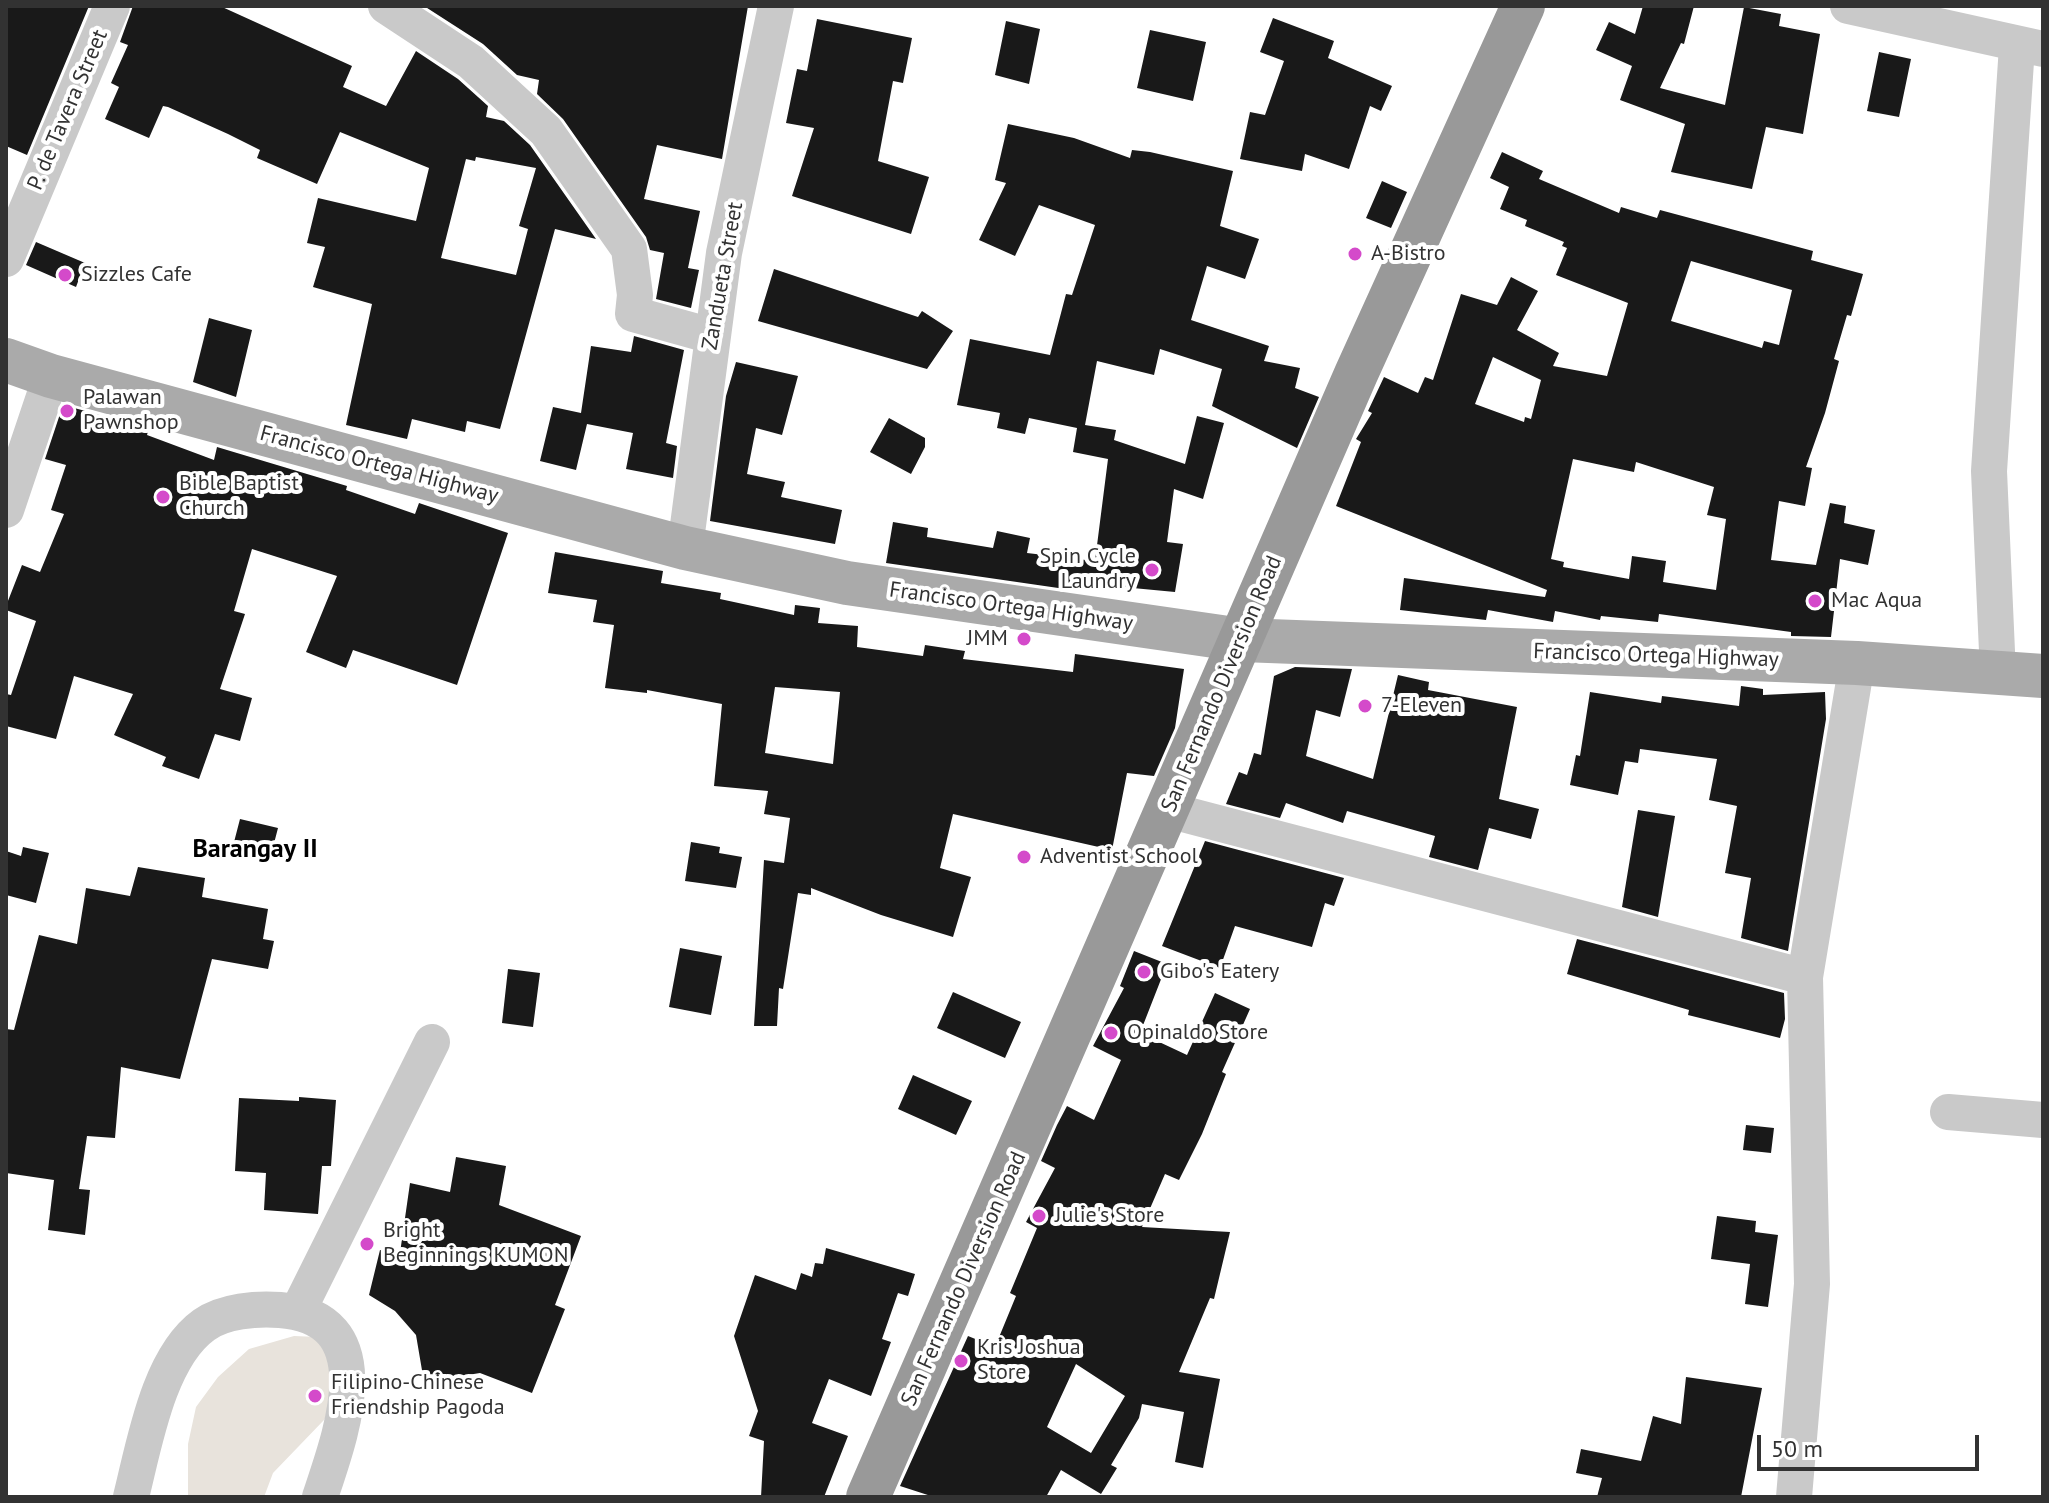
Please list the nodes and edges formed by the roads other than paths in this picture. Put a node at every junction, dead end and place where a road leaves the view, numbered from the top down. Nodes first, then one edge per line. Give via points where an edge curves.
1 (112, 6) edge
2 (386, 6) edge
3 (776, 6) edge
4 (1523, 6) edge
5 (1848, 6) edge
6 (2030, 47) edge
7 (6, 259) edge
8 (712, 336) junction
9 (6, 360) edge
10 (51, 376) junction
11 (6, 510) edge
12 (685, 548) junction
13 (1242, 640) junction
14 (1857, 663) junction
15 (1998, 674) junction
16 (2043, 676) edge
17 (1168, 810) junction
18 (1805, 977) junction
19 (432, 1042) dead end
20 (1948, 1112) dead end
21 (2043, 1120) edge
22 (298, 1311) junction
23 (131, 1497) edge
24 (320, 1497) edge
25 (868, 1497) edge
26 (1794, 1497) edge

1 - 7 street, P. de Tavera Street
2 - 8 street via 471,62 546,131 629,249 633,314
3 - 8 street, Zandueta Street via 724,253
4 - 13 highway, San Fernando Diversion Road
5 - 6 street
6 - 15 street via 1989,471
8 - 12 street, Zandueta Street
9 - 10 main road, Francisco Ortega Highway
10 - 11 street
10 - 12 main road, Francisco Ortega Highway
12 - 13 main road, Francisco Ortega Highway via 847,583
13 - 14 main road, Francisco Ortega Highway
13 - 17 highway, San Fernando Diversion Road
14 - 15 main road, Francisco Ortega Highway
14 - 18 street
15 - 16 main road, Francisco Ortega Highway
17 - 18 street
17 - 25 highway, San Fernando Diversion Road
18 - 26 street via 1812,1284
19 - 22 street
20 - 21 street
22 - 23 street via 238,1312 204,1325 166,1379
22 - 24 street via 325,1324 345,1346 348,1387

